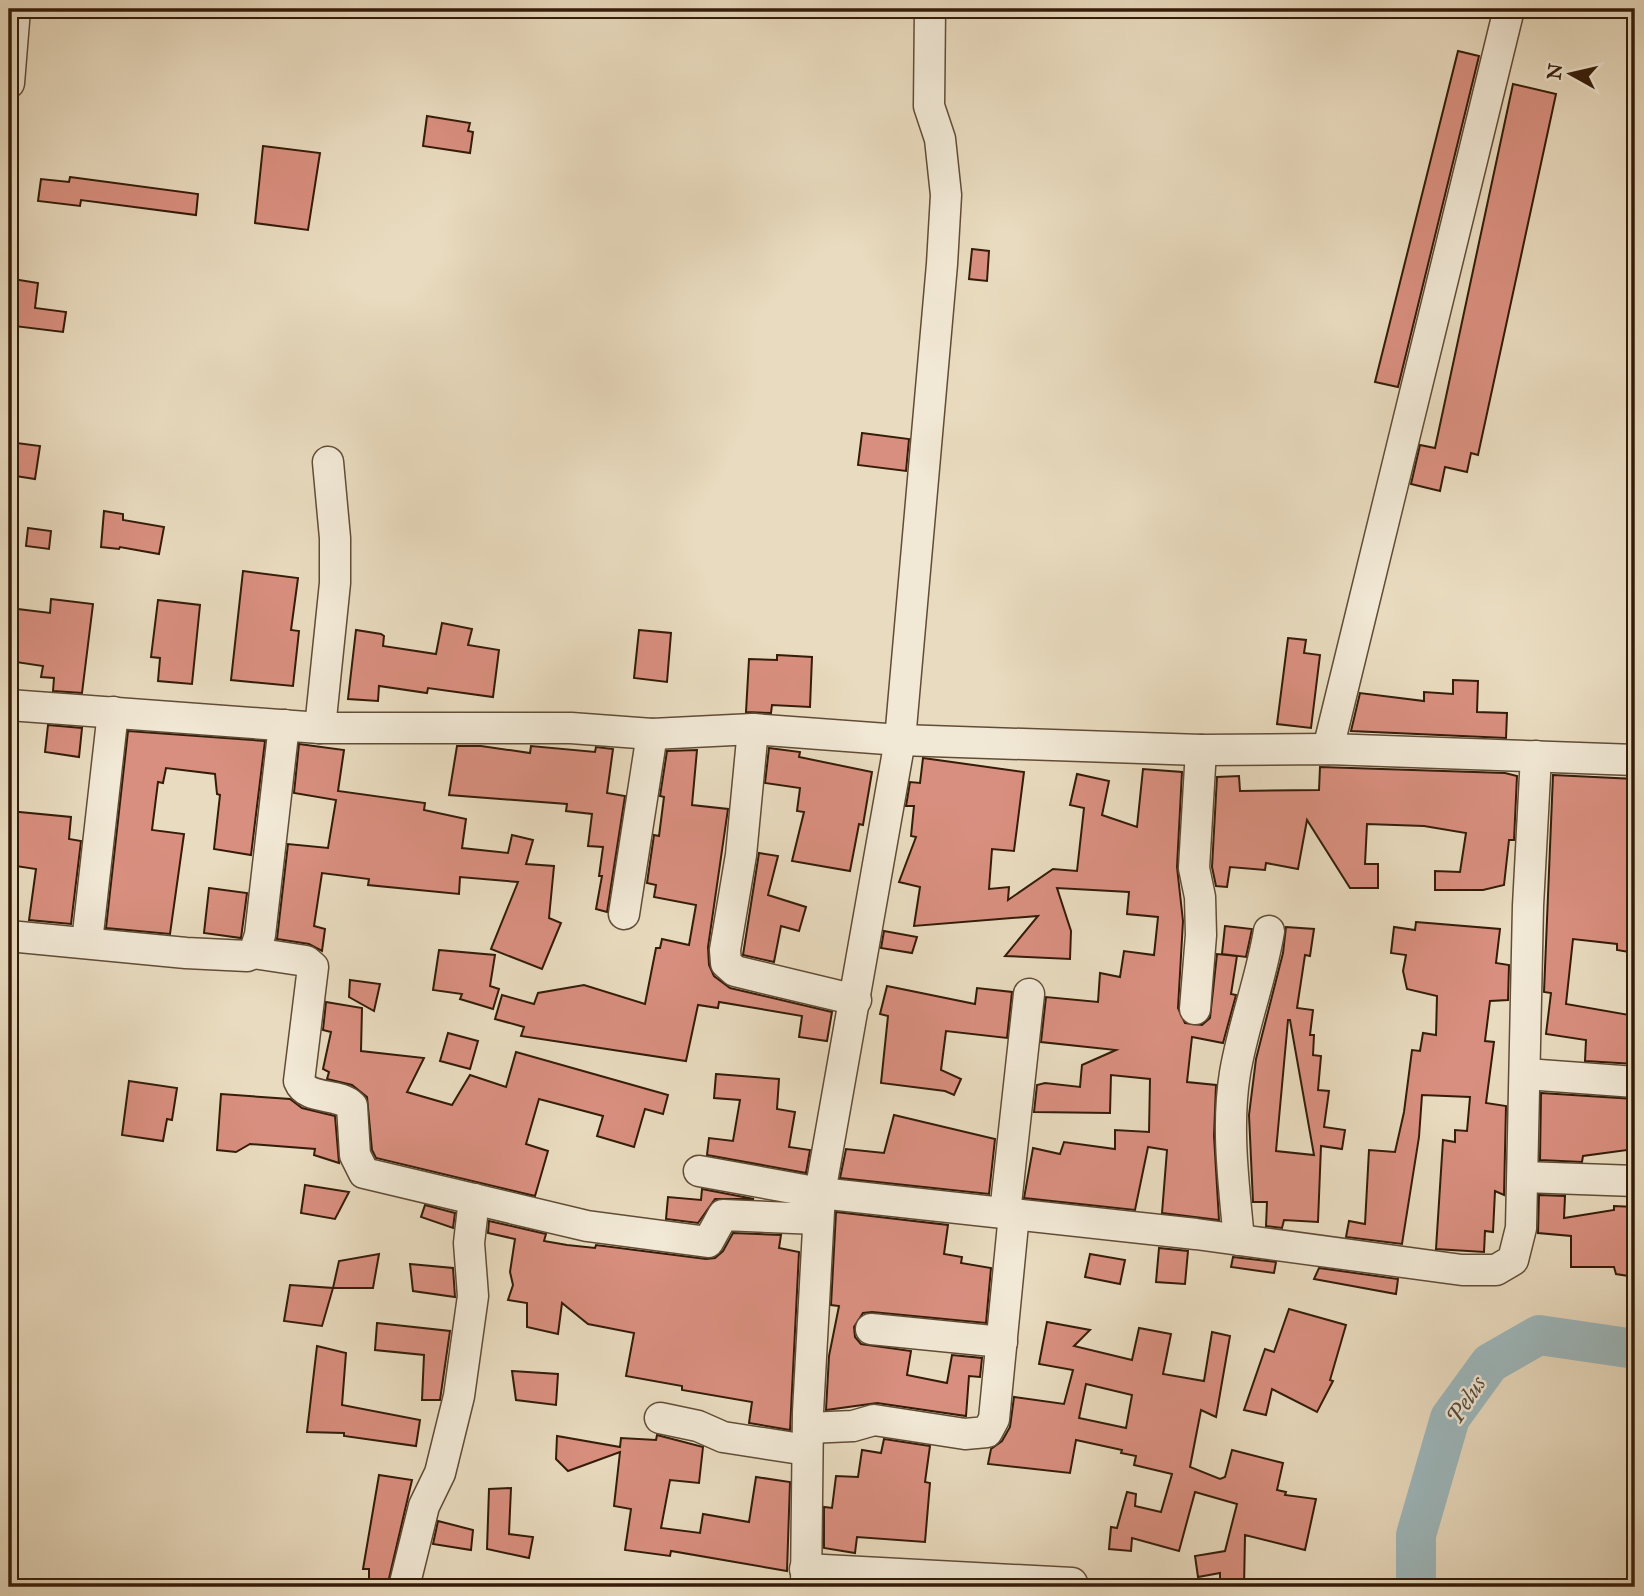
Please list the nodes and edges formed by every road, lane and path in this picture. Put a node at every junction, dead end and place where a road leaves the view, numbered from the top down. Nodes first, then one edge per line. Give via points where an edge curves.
1 (15, 9) edge
2 (930, 9) edge
3 (1509, 9) edge
4 (9, 83) edge
5 (328, 463) dead end
6 (9, 705) edge
7 (113, 712) junction
8 (284, 725) junction
9 (320, 728) junction
10 (753, 729) junction
11 (652, 734) junction
12 (900, 740) junction
13 (1328, 749) junction
14 (1200, 750) junction
15 (1536, 756) junction
16 (1635, 760) edge
17 (624, 914) dead end
18 (1269, 931) dead end
19 (9, 936) edge
20 (88, 942) junction
21 (254, 953) junction
22 (1029, 994) dead end
23 (856, 1000) junction
24 (1195, 1009) dead end
25 (1526, 1074) junction
26 (1635, 1082) edge
27 (699, 1171) dead end
28 (1524, 1177) junction
29 (1635, 1181) edge
30 (474, 1199) junction
31 (819, 1206) junction
32 (1009, 1213) junction
33 (1239, 1240) junction
34 (871, 1329) dead end
35 (1002, 1342) junction
36 (660, 1418) dead end
37 (807, 1439) junction
38 (806, 1578) edge
39 (1072, 1583) dead end
40 (404, 1587) edge

1 - 4 street
2 - 12 street via 929,106 940,139 946,195
3 - 13 street
5 - 9 street via 335,583
6 - 7 street
7 - 8 street
7 - 20 street
8 - 9 street
8 - 21 street via 260,935
9 - 11 street via 571,729
10 - 11 street
10 - 12 street
10 - 23 street via 726,963 744,973
11 - 17 street
12 - 14 street
12 - 23 street
13 - 14 street
13 - 15 street
14 - 24 street via 1194,868 1201,935
15 - 16 street
15 - 25 street
18 - 33 street via 1234,1084 1232,1152
19 - 20 street
20 - 21 street via 186,953
21 - 30 street via 306,961 313,967 299,1081 306,1091 352,1105 359,1169
22 - 32 street
23 - 31 street
25 - 26 street
25 - 28 street
27 - 31 street
28 - 29 street
28 - 33 street via 1521,1228 1513,1260 1496,1270 1462,1270
30 - 31 street via 587,1226 708,1242 723,1215
30 - 40 street via 469,1243 473,1296 459,1396
31 - 32 street
31 - 37 street
32 - 33 street
32 - 35 street
34 - 35 street
35 - 37 street via 994,1419 988,1432 965,1434 874,1420
36 - 37 street via 723,1437
37 - 38 street
38 - 39 street

